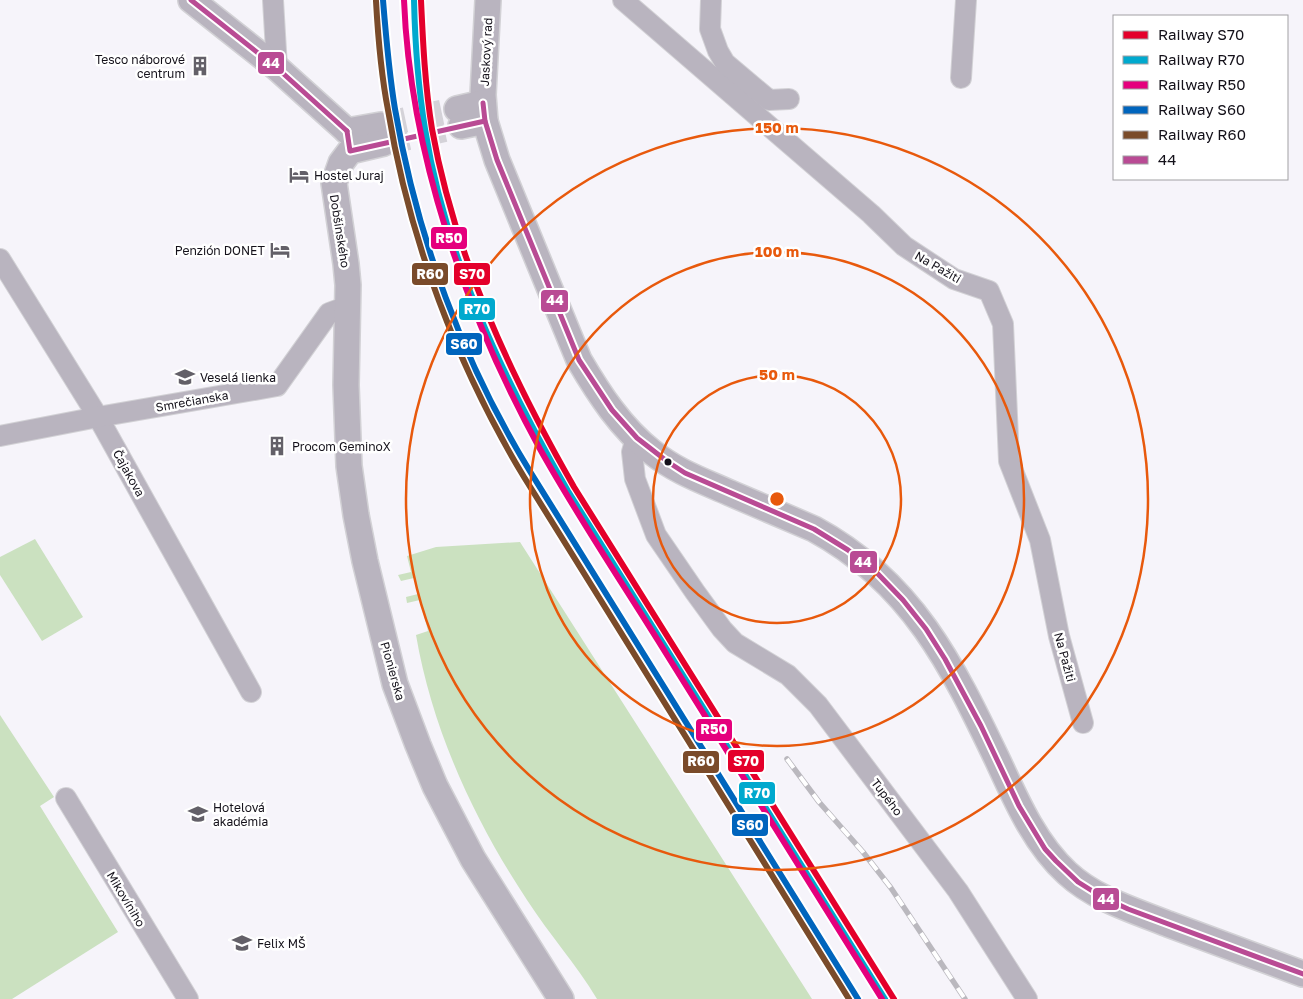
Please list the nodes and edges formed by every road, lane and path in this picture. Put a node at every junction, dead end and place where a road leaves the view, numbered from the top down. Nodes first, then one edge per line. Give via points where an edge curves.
1 (191, 0) edge
2 (273, 0) edge
3 (488, 0) edge
4 (623, 0) edge
5 (710, 0) edge
6 (966, 0) edge
7 (277, 68) junction
8 (961, 78) dead end
9 (789, 98) dead end
10 (484, 112) junction
11 (459, 118) tunnel mouth
12 (382, 134) tunnel mouth
13 (348, 141) junction
14 (0, 259) edge
15 (348, 306) junction
16 (98, 417) junction
17 (0, 436) edge
18 (636, 438) junction
19 (251, 692) dead end
20 (1083, 723) dead end
21 (66, 798) dead end
22 (1303, 974) edge
23 (188, 999) edge
24 (561, 999) edge
25 (1027, 999) edge

1 - 7 street
2 - 7 street
3 - 10 street, Jaskový rad
4 - 20 street, Na Pažiti via 904,246 954,279 989,290 1003,324 1010,461 1040,540 1059,636
5 - 9 street via 710,29 725,63 769,100
6 - 8 street
7 - 13 street
10 - 11 street
10 - 18 street, Jaskový rad via 497,160 579,360 614,414
12 - 13 street
13 - 15 street, Dobšinského via 334,183 346,264
14 - 16 street, Čajakova
15 - 16 street, Smrečianska via 329,313 277,386
15 - 24 street, Pionierska via 346,385 350,474 365,561 395,684 418,745 459,834
16 - 17 street, Smrečianska
16 - 19 street, Čajakova
18 - 22 street, Jaskový rad via 685,473 831,538 874,570 898,593 935,641 968,698 1026,816 1043,845 1068,874 1120,905
18 - 25 street, Tupého via 632,452 635,479 656,535 694,592 735,643 788,675 818,705 958,891
21 - 23 street, Mikovíniho

